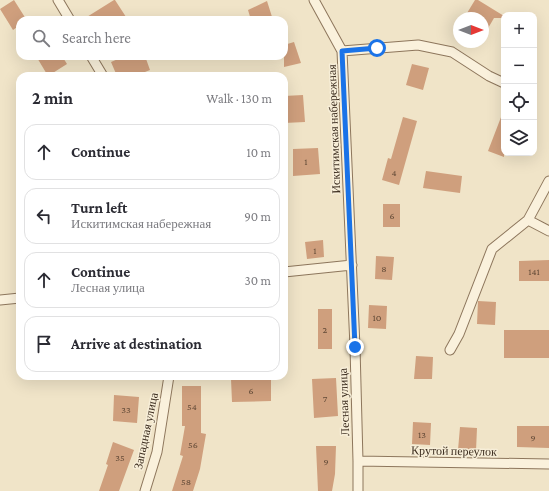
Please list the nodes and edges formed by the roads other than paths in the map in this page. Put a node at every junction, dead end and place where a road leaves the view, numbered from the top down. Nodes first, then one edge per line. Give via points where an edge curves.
1 (58, 0) edge
2 (314, 0) edge
3 (68, 16) edge
4 (342, 51) junction
5 (94, 60) edge
6 (101, 72) edge
7 (501, 82) edge
8 (549, 181) edge
9 (528, 220) junction
10 (549, 232) edge
11 (352, 265) junction
12 (288, 272) edge
13 (16, 298) edge
14 (0, 300) edge
15 (450, 350) dead end
16 (168, 380) edge
17 (358, 461) junction
18 (549, 464) edge
19 (145, 491) edge
20 (358, 491) edge

1 - 3 lane
2 - 4 lane, Искитимская набережная
4 - 7 lane via 418,45 452,52
4 - 11 lane, Искитимская набережная
5 - 6 lane
8 - 9 lane
9 - 10 lane
9 - 15 lane via 492,249 459,334
11 - 12 lane
11 - 17 lane, Лесная улица
13 - 14 lane
16 - 19 lane, Западная улица via 157,452
17 - 18 lane, Крутой переулок
17 - 20 lane, Лесная улица

